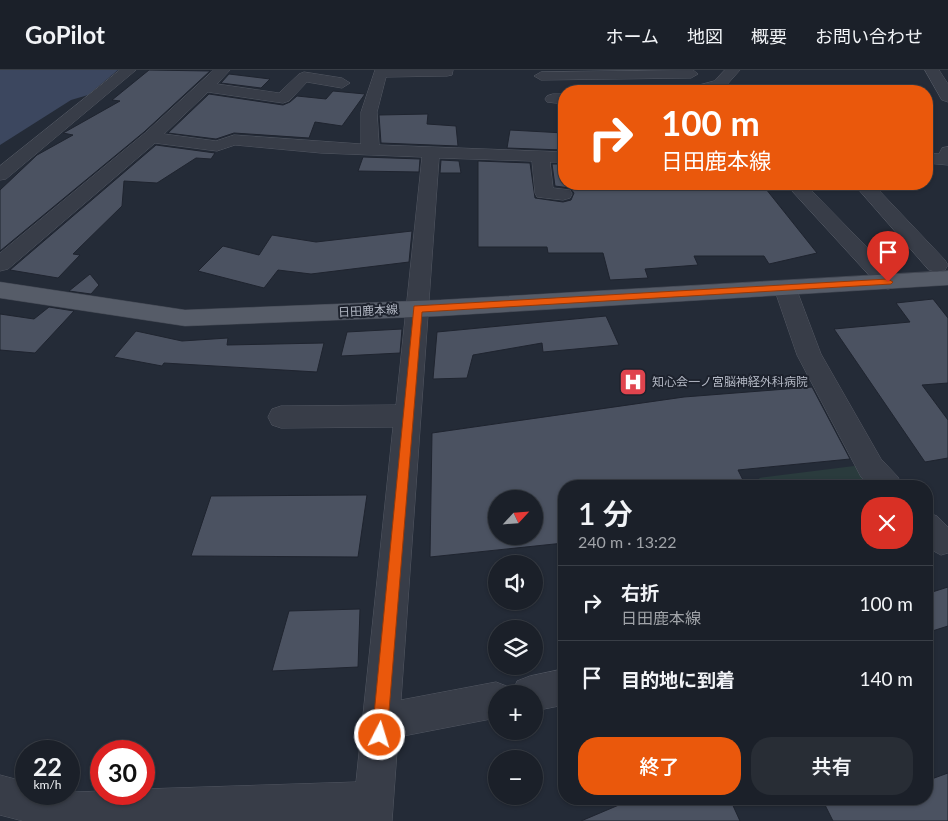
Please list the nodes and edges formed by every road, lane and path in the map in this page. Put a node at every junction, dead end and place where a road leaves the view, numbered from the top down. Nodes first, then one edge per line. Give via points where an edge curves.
1 (129, 70) edge
2 (224, 70) edge
3 (734, 70) edge
4 (932, 70) edge
5 (447, 72) dead end
6 (689, 72) edge
7 (541, 76) dead end
8 (342, 83) dead end
9 (701, 85) edge
10 (719, 85) edge
11 (205, 87) junction
12 (948, 97) edge
13 (151, 137) junction
14 (370, 149) junction
15 (431, 151) junction
16 (948, 152) edge
17 (541, 156) junction
18 (558, 157) edge
19 (933, 159) edge
20 (0, 175) edge
21 (801, 190) edge
22 (868, 190) edge
23 (563, 194) dead end
24 (0, 264) edge
25 (942, 271) edge
26 (888, 282) junction
27 (785, 288) junction
28 (0, 290) edge
29 (418, 309) junction
30 (281, 416) dead end
31 (408, 416) junction
32 (882, 480) edge
33 (558, 688) edge
34 (543, 691) edge
35 (488, 702) edge
36 (381, 722) junction
37 (0, 795) edge
38 (372, 811) edge

1 - 20 street
2 - 11 street
3 - 10 street
4 - 12 street
5 - 14 street via 380,72 369,112
6 - 7 street
6 - 9 street
8 - 11 street via 304,77 284,98
11 - 13 street
13 - 14 street via 216,146 234,140
13 - 24 street
14 - 15 street
15 - 17 street
15 - 29 street
16 - 19 street via 948,160
17 - 18 street
17 - 23 street via 544,193
21 - 26 street
22 - 25 street
25 - 26 main road, 日田鹿本線
26 - 27 main road, 日田鹿本線
27 - 29 main road, 日田鹿本線
27 - 32 street via 809,355 871,468
28 - 29 main road, 日田鹿本線 via 184,318
29 - 31 street
30 - 31 street
31 - 36 street
33 - 34 street
35 - 36 street
36 - 38 street
37 - 38 street via 64,812

